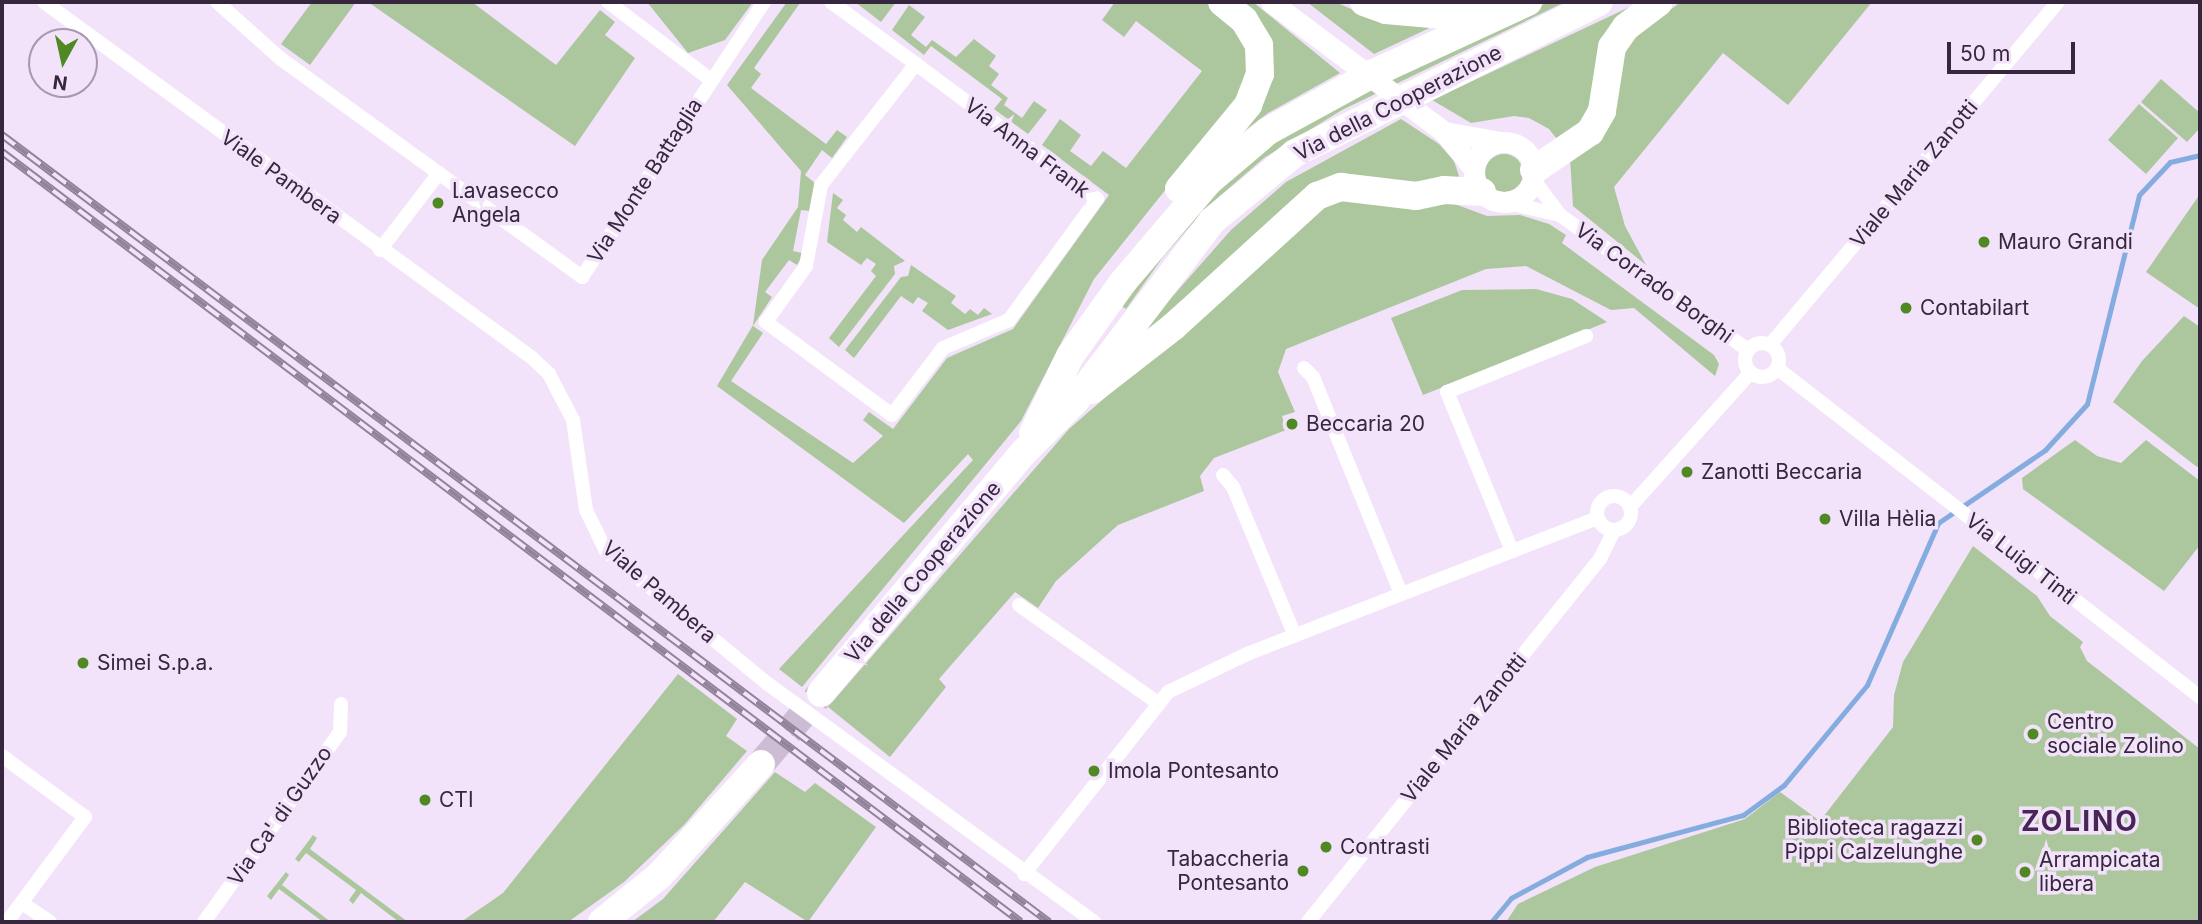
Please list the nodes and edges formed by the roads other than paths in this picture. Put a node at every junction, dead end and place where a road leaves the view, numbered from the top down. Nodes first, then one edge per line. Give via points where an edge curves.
1 (44, 2) edge
2 (216, 2) edge
3 (608, 2) edge
4 (764, 2) edge
5 (831, 2) edge
6 (1222, 2) edge
7 (1271, 2) edge
8 (1364, 2) edge
9 (1508, 2) edge
10 (1528, 2) edge
11 (1599, 2) edge
12 (1659, 2) edge
13 (2058, 2) edge
14 (916, 64) junction
15 (710, 80) junction
16 (1441, 129) junction
17 (1501, 142) junction
18 (439, 173) junction
19 (1534, 175) junction
20 (1486, 188) junction
21 (1560, 215) junction
22 (380, 250) junction
23 (1586, 336) dead end
24 (1770, 345) junction
25 (1748, 350) junction
26 (1070, 356) junction
27 (1304, 368) dead end
28 (1777, 368) junction
29 (1751, 372) junction
30 (1075, 401) junction
31 (1025, 451) junction
32 (1223, 474) dead end
33 (1630, 507) junction
34 (1598, 518) junction
35 (1614, 530) junction
36 (1512, 551) junction
37 (1401, 594) junction
38 (1019, 605) dead end
39 (1295, 636) junction
40 (821, 693) tunnel mouth
41 (2200, 697) edge
42 (1158, 703) junction
43 (341, 704) dead end
44 (2, 756) edge
45 (761, 764) tunnel mouth
46 (1024, 874) junction
47 (22, 904) junction
48 (6, 922) edge
49 (50, 922) edge
50 (204, 922) edge
51 (602, 922) edge
52 (1094, 922) edge
53 (1308, 922) edge

1 - 22 street, Viale Pambera
2 - 18 street, Via Monte Battaglia via 281,59
3 - 15 street, Via Monte Battaglia
4 - 15 street
5 - 14 street, Via Anna Frank
6 - 26 highway via 1244,20 1259,45 1260,74 1248,105 1114,269
7 - 16 street
8 - 9 highway via 1386,10 1443,15
10 - 26 highway, Via della Cooperazione via 1374,73 1268,131 1209,181 1123,282
11 - 30 highway, Via della Cooperazione via 1296,153 1212,221
12 - 19 highway via 1626,27 1612,47 1602,111 1590,132
13 - 24 street, Viale Maria Zanotti
14 - 14 street, Via Anna Frank via 1097,200 1009,320 943,348 891,415 766,321 806,266 821,185
15 - 18 street, Via Monte Battaglia via 582,277
16 - 17 street
16 - 20 street
17 - 19 street via 1520,146
17 - 20 street via 1483,150
18 - 22 street
19 - 20 street via 1522,196
19 - 21 street, Via Corrado Borghi
20 - 21 street, Via Corrado Borghi
20 - 30 highway via 1416,195 1340,187 1317,196 1173,327
21 - 25 street, Via Corrado Borghi
22 - 46 street, Viale Pambera via 549,374 573,420 586,510 606,551 768,684
23 - 36 street via 1447,392
24 - 25 street via 1760,343
24 - 28 street via 1779,358
25 - 29 street via 1745,362
26 - 31 highway, Via della Cooperazione
27 - 37 street via 1313,377
28 - 29 street via 1767,376
28 - 41 street, Via Luigi Tinti
29 - 33 street, Viale Maria Zanotti
30 - 31 highway, Via della Cooperazione
31 - 40 highway, Via della Cooperazione
32 - 39 street via 1233,487
33 - 34 street via 1623,498 1607,497 1598,508
33 - 35 street, Viale Maria Zanotti via 1629,521
34 - 35 street
34 - 36 street
35 - 53 street, Viale Maria Zanotti via 1600,559
36 - 37 street
37 - 39 street
38 - 42 street
39 - 42 street via 1195,676
42 - 46 street
43 - 50 street, Via Ca' di Guzzo via 340,732
44 - 47 street via 85,817
45 - 51 highway via 660,875
46 - 52 street, Viale Pambera
47 - 48 street
47 - 49 street

